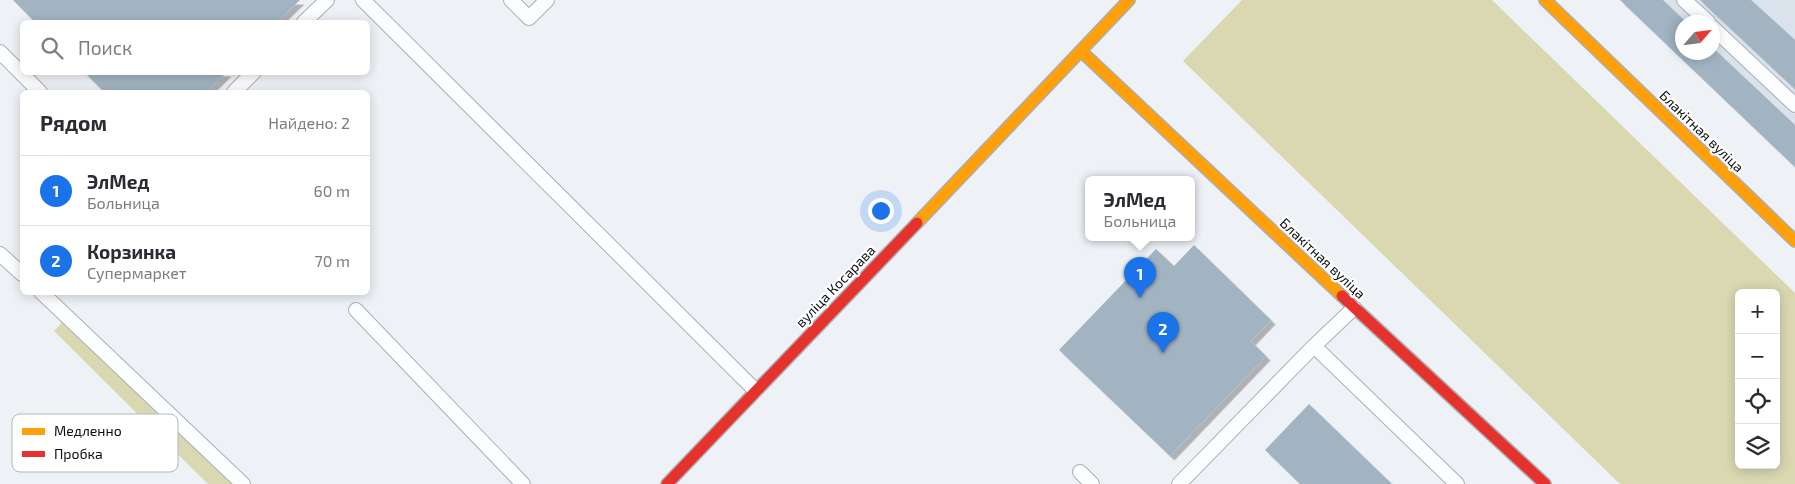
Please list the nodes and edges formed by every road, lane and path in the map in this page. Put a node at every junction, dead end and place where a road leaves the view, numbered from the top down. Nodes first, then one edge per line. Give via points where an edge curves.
1 (327, 0) edge
2 (362, 0) edge
3 (511, 0) edge
4 (547, 0) edge
5 (1129, 0) edge
6 (1545, 0) edge
7 (1684, 0) edge
8 (1700, 15) edge
9 (306, 20) edge
10 (1720, 35) edge
11 (1081, 51) junction
12 (0, 52) edge
13 (20, 72) edge
14 (23, 75) edge
15 (251, 75) edge
16 (38, 90) edge
17 (236, 90) edge
18 (1795, 105) edge
19 (1795, 241) edge
20 (0, 254) edge
21 (20, 272) edge
22 (44, 295) edge
23 (1354, 308) junction
24 (356, 310) dead end
25 (1314, 346) junction
26 (755, 390) junction
27 (170, 414) edge
28 (178, 422) edge
29 (1080, 472) dead end
30 (244, 484) edge
31 (523, 484) edge
32 (667, 484) edge
33 (1092, 484) edge
34 (1179, 484) edge
35 (1457, 484) edge
36 (1545, 484) edge

1 - 9 lane
2 - 26 lane
3 - 4 lane via 529,18
5 - 11 street, вуліца Косарава
6 - 19 street, Блакітная вуліца
7 - 8 lane
10 - 18 lane
11 - 23 street, Блакітная вуліца
11 - 26 street, вуліца Косарава
12 - 13 lane
14 - 16 lane
15 - 17 lane
20 - 21 lane
22 - 27 lane
23 - 25 lane
23 - 36 street, Блакітная вуліца
24 - 31 lane
25 - 34 lane
25 - 35 lane
26 - 32 street, вуліца Косарава
28 - 30 lane
29 - 33 lane

